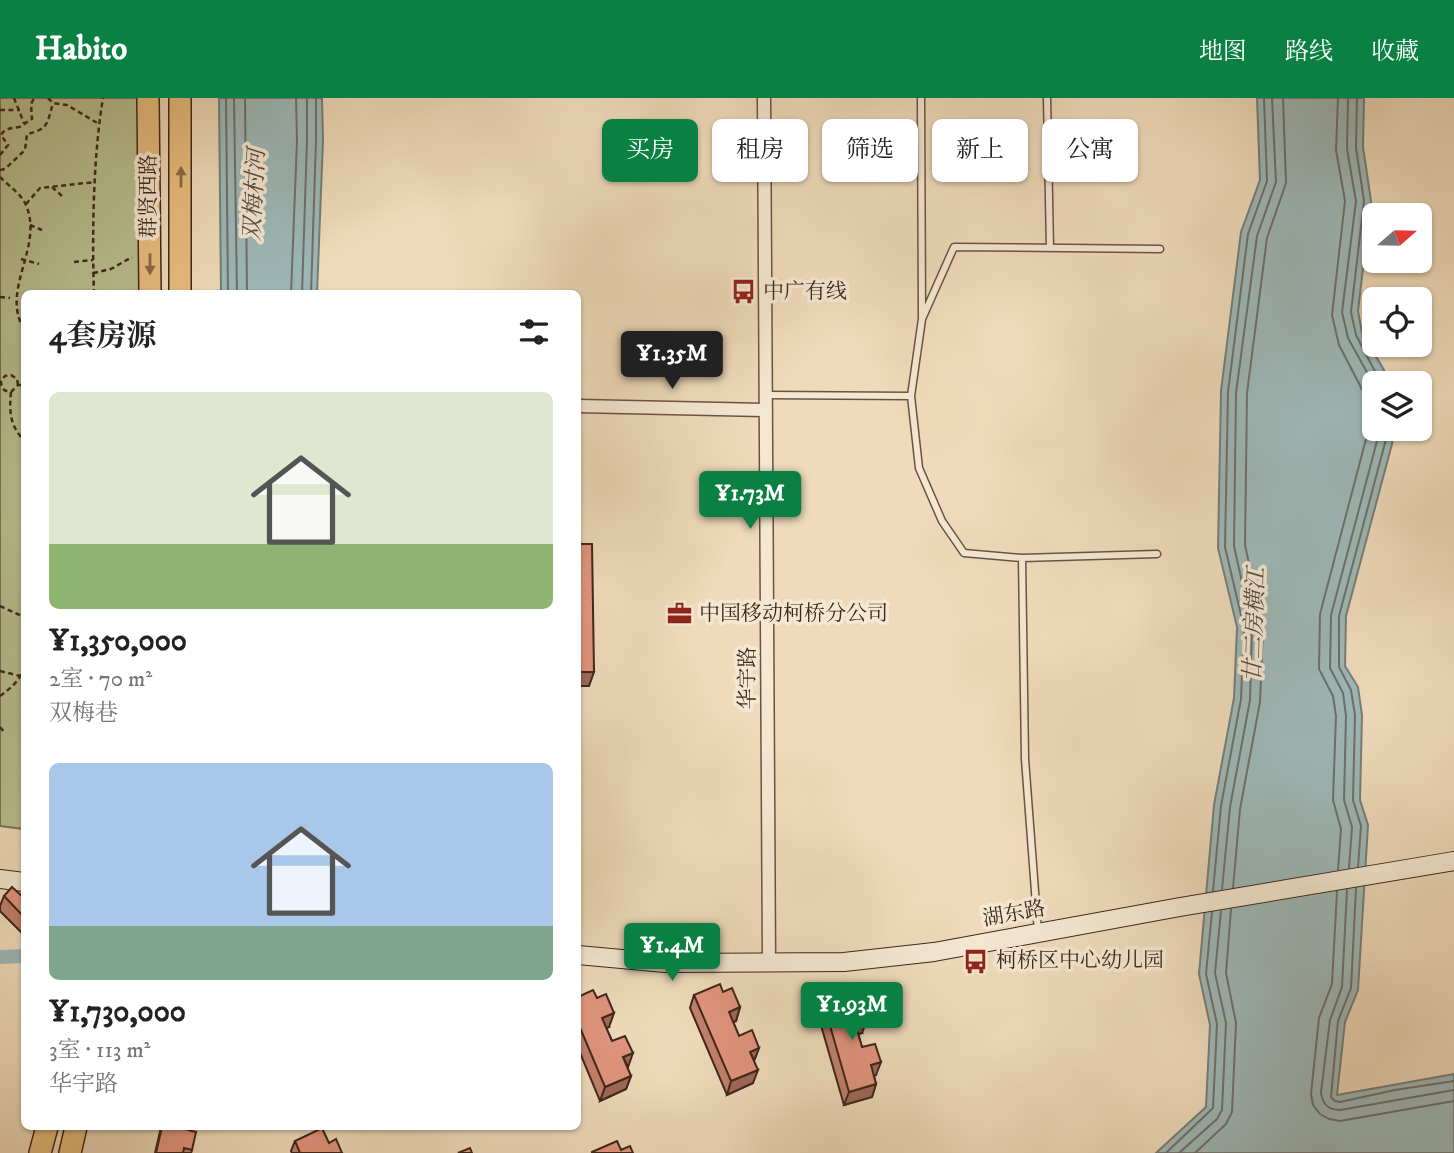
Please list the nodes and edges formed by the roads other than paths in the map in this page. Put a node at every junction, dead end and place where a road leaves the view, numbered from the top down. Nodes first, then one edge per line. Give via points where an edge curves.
1 (148, 98) edge
2 (180, 98) edge
3 (764, 98) edge
4 (921, 98) edge
5 (1047, 98) edge
6 (1050, 248) junction
7 (1160, 249) dead end
8 (150, 290) edge
9 (180, 290) edge
10 (922, 319) junction
11 (766, 395) junction
12 (911, 396) junction
13 (581, 406) edge
14 (766, 410) junction
15 (1157, 554) dead end
16 (1021, 558) junction
17 (1454, 861) edge
18 (0, 879) edge
19 (21, 881) edge
20 (1038, 933) junction
21 (581, 955) edge
22 (769, 963) junction
23 (46, 1130) edge
24 (75, 1130) edge
25 (40, 1153) edge
26 (70, 1153) edge

1 -> 8 main road, 群贤西路
9 -> 2 main road, 群贤西路
3 - 11 street, 华宇路
4 - 10 lane
5 - 6 lane
6 - 7 lane
6 - 10 lane via 954,247
10 - 12 lane
11 - 12 lane
11 - 14 street, 华宇路
12 - 16 lane via 919,468 942,521 964,553
13 - 14 street
14 - 22 street, 华宇路
15 - 16 lane
16 - 20 lane via 1025,759
17 - 20 street, 湖东路
18 - 19 street
20 - 22 street, 湖东路 via 934,952 844,962
21 - 22 street, 湖东路 via 664,963
23 - 25 main road
24 - 26 main road

